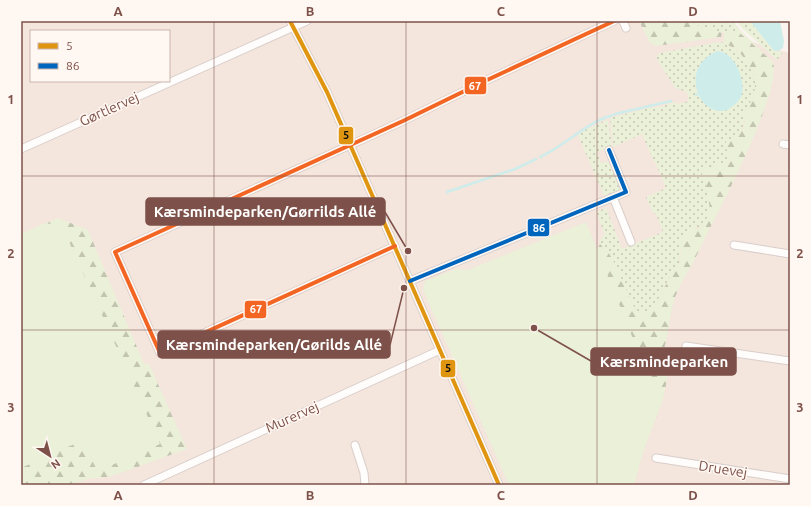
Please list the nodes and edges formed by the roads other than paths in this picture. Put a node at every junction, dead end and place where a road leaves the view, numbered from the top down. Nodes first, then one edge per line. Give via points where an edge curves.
1 (307, 21) edge
2 (614, 21) edge
3 (292, 24) edge
4 (170, 80) edge
5 (166, 82) edge
6 (350, 145) junction
7 (21, 149) edge
8 (609, 150) dead end
9 (613, 198) junction
10 (631, 242) dead end
11 (734, 245) dead end
12 (395, 246) junction
13 (790, 254) edge
14 (410, 281) junction
15 (686, 346) dead end
16 (440, 350) junction
17 (790, 361) edge
18 (355, 445) dead end
19 (656, 458) dead end
20 (790, 479) edge
21 (144, 485) edge
22 (365, 485) edge
23 (499, 485) edge

1 - 3 street, Gørtlervej
2 - 6 street
3 - 4 street, Gørtlervej
3 - 6 street via 327,92
5 - 7 street, Gørtlervej
6 - 12 street
6 - 12 street via 114,252 160,353
8 - 9 street via 626,192
9 - 10 street
9 - 14 street
11 - 13 street
12 - 14 street
14 - 16 street
15 - 17 street
16 - 21 street, Murervej
16 - 23 street
18 - 22 street
19 - 20 street, Druevej

